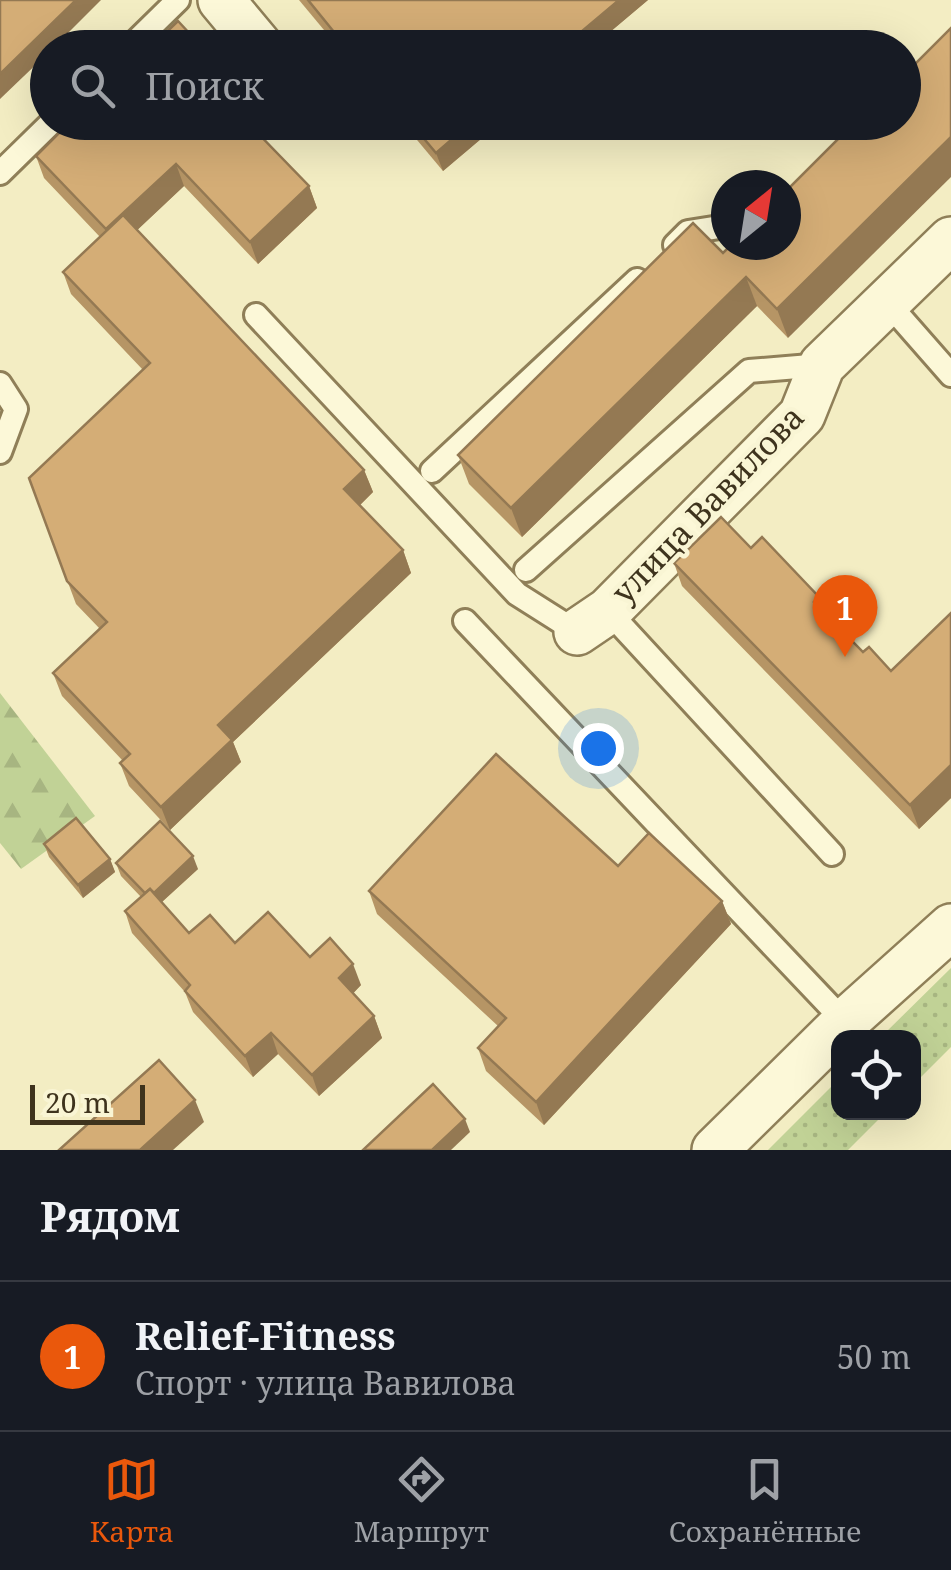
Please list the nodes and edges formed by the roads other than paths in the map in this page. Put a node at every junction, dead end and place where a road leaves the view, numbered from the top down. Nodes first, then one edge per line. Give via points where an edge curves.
1 (178, 0) edge
2 (221, 0) edge
3 (147, 30) edge
4 (246, 30) edge
5 (34, 140) edge
6 (0, 173) edge
7 (711, 228) edge
8 (951, 240) edge
9 (887, 302) junction
10 (256, 315) dead end
11 (822, 365) junction
12 (951, 375) edge
13 (0, 384) edge
14 (0, 452) edge
15 (432, 471) dead end
16 (526, 570) dead end
17 (465, 621) dead end
18 (592, 621) junction
19 (832, 854) dead end
20 (951, 927) edge
21 (845, 1022) junction
22 (716, 1150) edge

1 - 3 lane
2 - 4 street
5 - 6 lane
7 - 15 lane via 688,232
8 - 9 street, улица Вавилова
9 - 11 street, улица Вавилова
9 - 12 lane
10 - 18 lane via 517,594
11 - 16 lane via 748,371
11 - 18 street, улица Вавилова via 802,414
13 - 14 lane via 16,409
17 - 21 lane
18 - 19 lane
20 - 21 street
21 - 22 street

